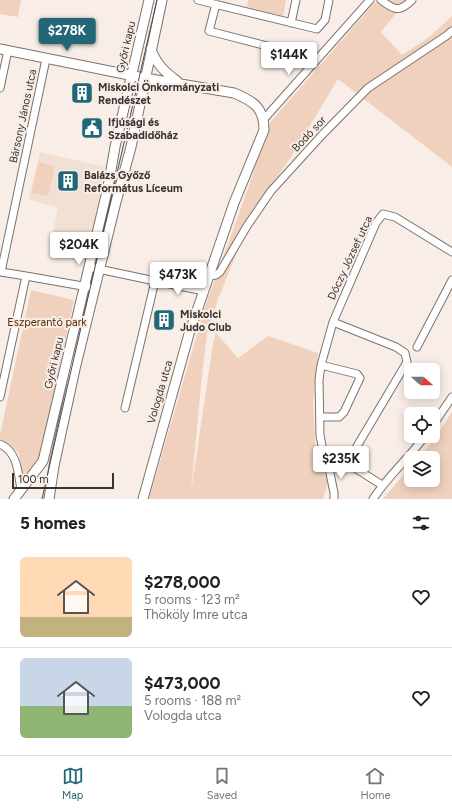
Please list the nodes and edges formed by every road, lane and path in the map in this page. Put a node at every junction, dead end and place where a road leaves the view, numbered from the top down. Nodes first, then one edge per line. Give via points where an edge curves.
1 (149, 0) edge
2 (162, 0) edge
3 (198, 0) edge
4 (296, 0) edge
5 (329, 0) edge
6 (370, 0) edge
7 (381, 0) edge
8 (412, 0) edge
9 (216, 4) junction
10 (291, 23) junction
11 (452, 31) edge
12 (4, 49) edge
13 (151, 49) junction
14 (294, 53) dead end
15 (46, 59) junction
16 (131, 75) junction
17 (145, 77) junction
18 (179, 83) junction
19 (0, 88) edge
20 (264, 119) junction
21 (452, 252) edge
22 (89, 267) junction
23 (99, 269) junction
24 (0, 272) edge
25 (26, 276) junction
26 (209, 276) junction
27 (452, 280) edge
28 (155, 281) junction
29 (84, 287) junction
30 (94, 288) junction
31 (204, 291) junction
32 (333, 322) junction
33 (417, 346) dead end
34 (321, 365) junction
35 (0, 397) edge
36 (452, 397) edge
37 (125, 408) dead end
38 (440, 415) edge
39 (320, 417) junction
40 (420, 443) edge
41 (0, 444) edge
42 (328, 463) junction
43 (347, 463) junction
44 (382, 485) junction
45 (21, 490) junction
46 (14, 499) edge
47 (49, 499) edge
48 (143, 499) edge
49 (334, 499) edge
50 (373, 499) edge

1 - 16 street, Győri kapu
2 - 13 street, Győri kapu
3 - 9 street
4 - 10 street
5 - 10 street via 325,20 318,29
6 - 20 street
7 - 8 street via 393,9
9 - 10 street
9 - 14 street via 209,31
11 - 26 street, Bodó sor via 368,88 271,191 220,272
12 - 15 street
12 - 19 street
13 - 17 street, Győri kapu
13 - 18 street via 156,63
15 - 16 street
15 - 24 street, Bársony János utca
16 - 17 street
16 - 22 street, Győri kapu
17 - 18 street
17 - 23 street, Győri kapu via 131,147
18 - 20 street via 234,93 255,105
20 - 26 street, Vologda utca via 264,130 234,203
21 - 32 street, Dóczy József utca via 395,217 383,214 376,223
22 - 23 street
22 - 29 street, Győri kapu
23 - 28 street
23 - 30 street, Győri kapu
24 - 25 street, Bársony János utca
25 - 29 street, Bársony János utca
25 - 35 street
26 - 31 street, Vologda utca
27 - 33 street
28 - 31 street
28 - 37 street
29 - 30 street, Bársony János utca
29 - 45 street, Győri kapu via 43,461
30 - 47 street, Győri kapu via 55,458
31 - 48 street, Vologda utca via 189,334
32 - 34 street, Dóczy József utca
32 - 43 street via 396,347 405,353 407,362
34 - 39 street, Dóczy József utca
34 - 39 street via 358,374 360,378 344,412 339,417
36 - 38 street
39 - 42 street, Dóczy József utca via 320,435
40 - 44 street
41 - 45 street via 14,455
42 - 43 street
42 - 49 street, Dóczy József utca
43 - 44 street
44 - 50 street
45 - 46 street, Győri kapu

